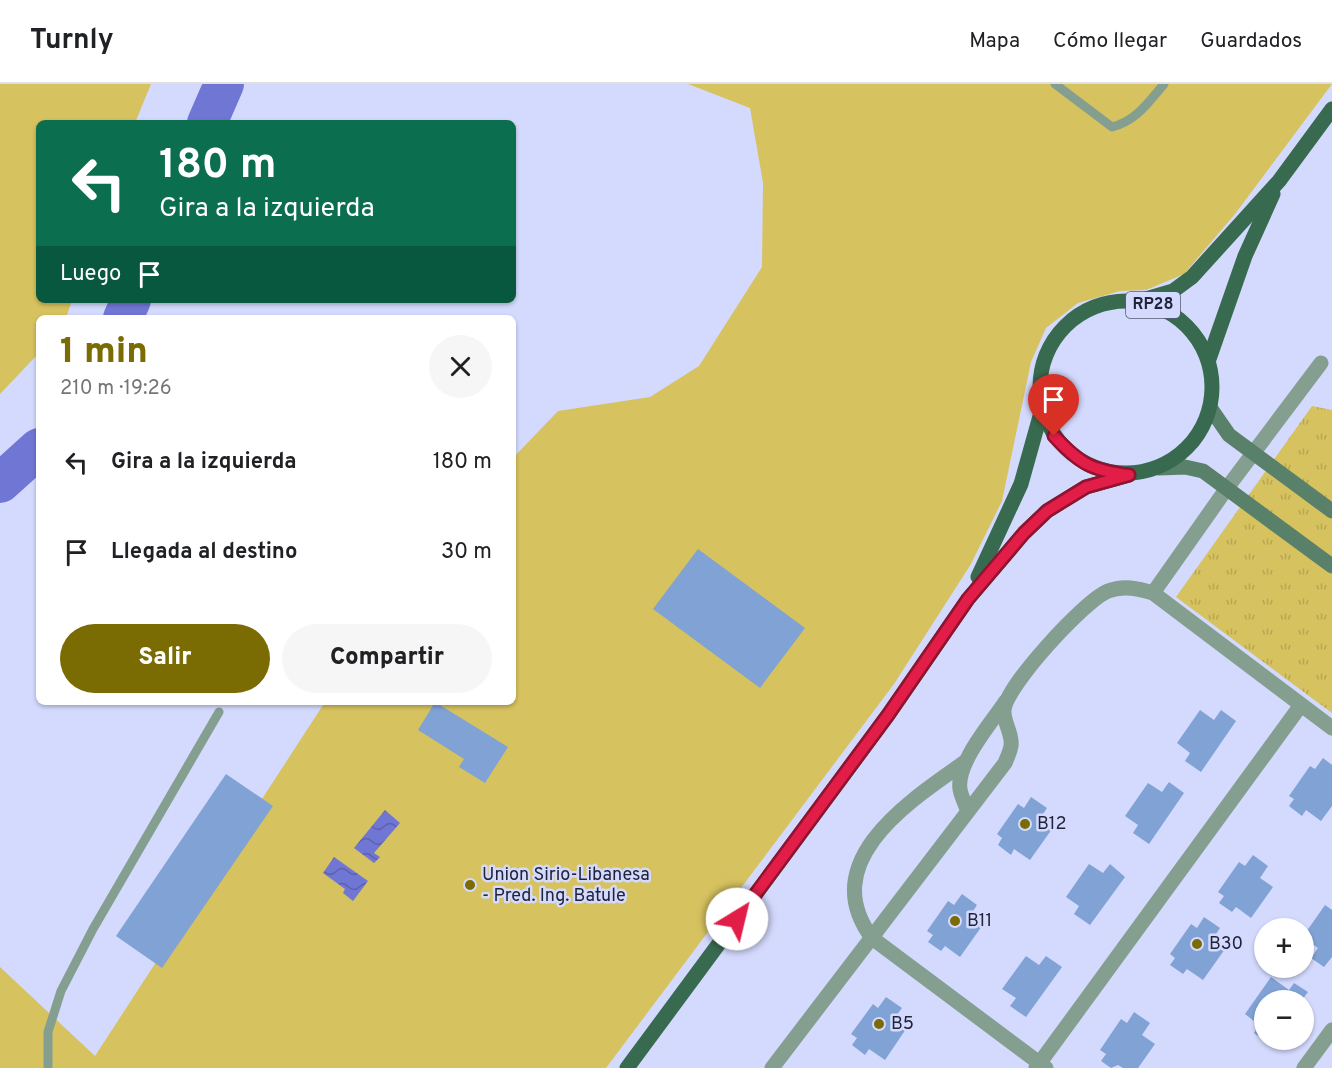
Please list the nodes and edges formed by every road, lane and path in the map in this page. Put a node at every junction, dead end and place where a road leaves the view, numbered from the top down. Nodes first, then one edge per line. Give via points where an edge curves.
1 (1055, 84) edge
2 (1164, 84) edge
3 (1332, 109) edge
4 (1279, 181) junction
5 (1139, 301) junction
6 (1209, 359) junction
7 (1321, 363) dead end
8 (1042, 409) junction
9 (1211, 409) junction
10 (1253, 454) junction
11 (1159, 468) junction
12 (1129, 475) junction
13 (1227, 488) junction
14 (1332, 511) edge
15 (1332, 566) edge
16 (1153, 593) junction
17 (968, 599) junction
18 (1008, 698) junction
19 (1301, 705) junction
20 (219, 712) dead end
21 (1332, 728) edge
22 (965, 762) junction
23 (968, 811) junction
24 (872, 938) junction
25 (1332, 1030) edge
26 (1040, 1066) edge
27 (48, 1068) edge
28 (627, 1068) edge
29 (772, 1068) edge
30 (1304, 1068) edge

1 - 2 lane via 1112,127 1128,123
3 - 4 main road, RP28
4 - 5 main road, RP28 via 1192,277 1173,291
4 - 6 main road, RP28 via 1245,256
5 - 6 main road, RP28 via 1162,307 1182,320
5 - 8 main road, RP28 via 1110,301 1084,311 1062,329 1046,353 1040,381
6 - 9 main road, RP28 via 1214,384
7 - 10 street
8 - 12 main road, RP28 via 1054,436 1074,457 1100,471
8 - 17 main road, RP28 via 1021,484
9 - 10 main road via 1229,435
9 - 11 main road, RP28 via 1200,434 1182,454
10 - 13 street
10 - 14 main road
11 - 12 main road, RP28
11 - 13 main road via 1203,471
12 - 17 main road, RP28 via 1086,487 1047,511
13 - 15 main road
13 - 16 street
16 - 18 street via 1134,587 1109,590 1093,599 1065,626
16 - 19 street
17 - 28 main road, RP28 via 888,715
18 - 22 street
18 - 23 street via 1004,711 1011,745 1005,763
19 - 21 street
19 - 26 street
20 - 27 lane via 61,991 48,1032
22 - 23 street via 960,788
22 - 24 street via 904,805 871,842 859,865 856,904 863,926
23 - 24 street
24 - 26 street
24 - 29 street
25 - 30 street

